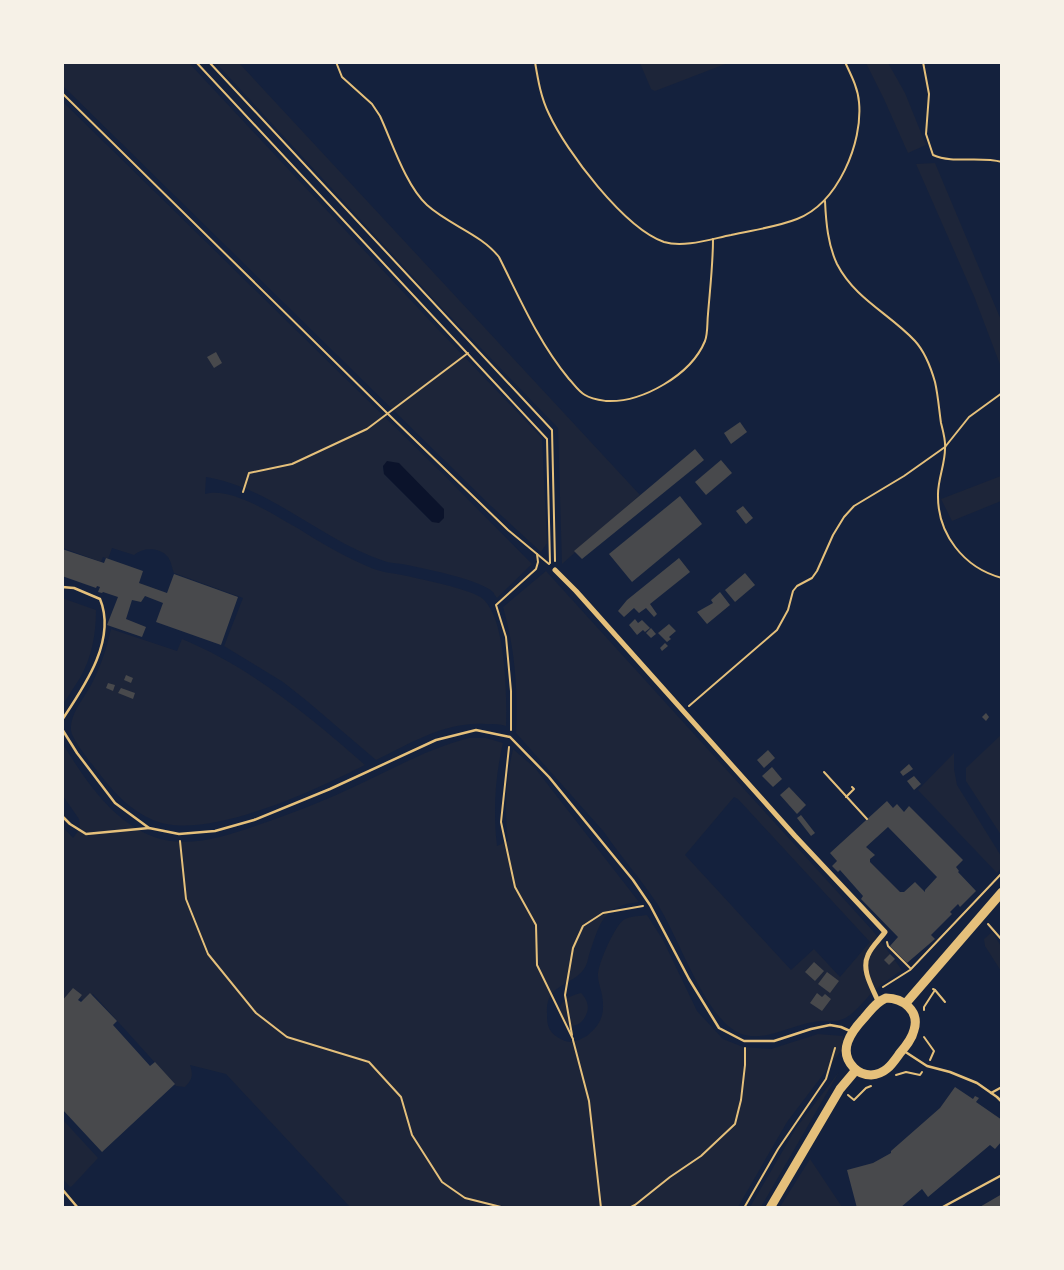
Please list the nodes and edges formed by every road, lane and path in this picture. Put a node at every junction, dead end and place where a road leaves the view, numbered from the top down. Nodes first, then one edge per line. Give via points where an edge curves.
1 (196, 62) edge
2 (209, 62) edge
3 (336, 62) edge
4 (535, 62) edge
5 (845, 62) edge
6 (923, 62) edge
7 (62, 93) edge
8 (1002, 162) edge
9 (824, 201) junction
10 (713, 239) junction
11 (468, 353) junction
12 (1002, 393) edge
13 (387, 413) junction
14 (945, 447) junction
15 (243, 492) dead end
16 (537, 554) junction
17 (555, 570) joint
18 (1002, 578) edge
19 (62, 587) edge
20 (683, 710) junction
21 (62, 720) edge
22 (62, 729) edge
23 (510, 737) junction
24 (824, 772) dead end
25 (852, 787) dead end
26 (846, 797) junction
27 (62, 816) edge
28 (866, 819) dead end
29 (149, 828) junction
30 (179, 834) junction
31 (1002, 873) edge
32 (1002, 892) edge
33 (650, 905) junction
34 (885, 932) junction
35 (911, 968) junction
36 (935, 990) dead end
37 (876, 997) junction
38 (944, 1002) dead end
39 (906, 1003) junction
40 (852, 1032) junction
41 (573, 1039) junction
42 (744, 1041) junction
43 (903, 1050) junction
44 (856, 1070) junction
45 (826, 1079) dead end
46 (1002, 1087) edge
47 (991, 1093) junction
48 (1002, 1102) edge
49 (1002, 1175) edge
50 (62, 1189) edge
51 (78, 1208) edge
52 (505, 1208) edge
53 (601, 1208) edge
54 (629, 1208) edge
55 (744, 1208) edge
56 (770, 1208) edge
57 (941, 1208) edge

1 - 11 path
2 - 17 path via 552,430
3 - 10 path via 342,76 380,116 416,193 437,213 488,246 499,258 547,348 585,396 612,401 636,398 663,385 697,356 706,338
4 - 10 path via 548,113 573,154 617,206 640,228 664,242 681,244
5 - 9 path via 859,100 860,120 844,171
6 - 8 path via 929,94 926,134 933,155
7 - 13 path
9 - 10 path via 798,219
9 - 14 path via 830,243 837,264 869,303 902,328 923,352 935,382
11 - 13 path
11 - 16 path via 547,439 550,566
12 - 14 path via 969,417
13 - 15 path via 367,429 292,464 249,473
13 - 16 path
14 - 18 path via 938,494 943,524 965,560
14 - 20 path via 854,506 833,535 812,578 793,591 788,610 777,630
16 - 23 path via 536,569 496,605 506,637 512,691
17 - 20 street
19 - 21 lane via 74,588 100,599 105,611 98,656 84,686
20 - 34 street
22 - 29 lane via 76,753 115,803
23 - 30 lane via 476,730 436,740 254,820 215,831
23 - 33 lane via 549,777
23 - 41 path via 501,822 516,887 536,925 537,966
24 - 26 path
25 - 26 path via 854,789
26 - 28 path
27 - 29 lane via 86,834
29 - 30 lane
30 - 52 path via 186,899 208,954 256,1013 287,1036 369,1062 401,1097 412,1135 442,1182 465,1198
31 - 35 path
32 - 39 main road
33 - 41 path via 603,913 583,926 573,948 565,995
33 - 42 lane via 719,1028
34 - 35 path via 888,946
34 - 37 street via 868,954 868,981
35 - 37 path
36 - 38 path
37 - 39 main road via 894,998
37 - 40 main road
39 - 43 main road via 912,1012 915,1028
40 - 42 lane via 830,1026 774,1041
40 - 44 main road via 846,1048 847,1057
41 - 53 path via 589,1101
42 - 54 path via 742,1100 735,1124 702,1156
43 - 44 main road via 882,1073 864,1075
43 - 47 lane via 926,1066 977,1083
44 - 56 main road via 840,1089
45 - 55 path via 778,1149
46 - 47 lane
47 - 48 lane
49 - 57 lane
50 - 51 lane

